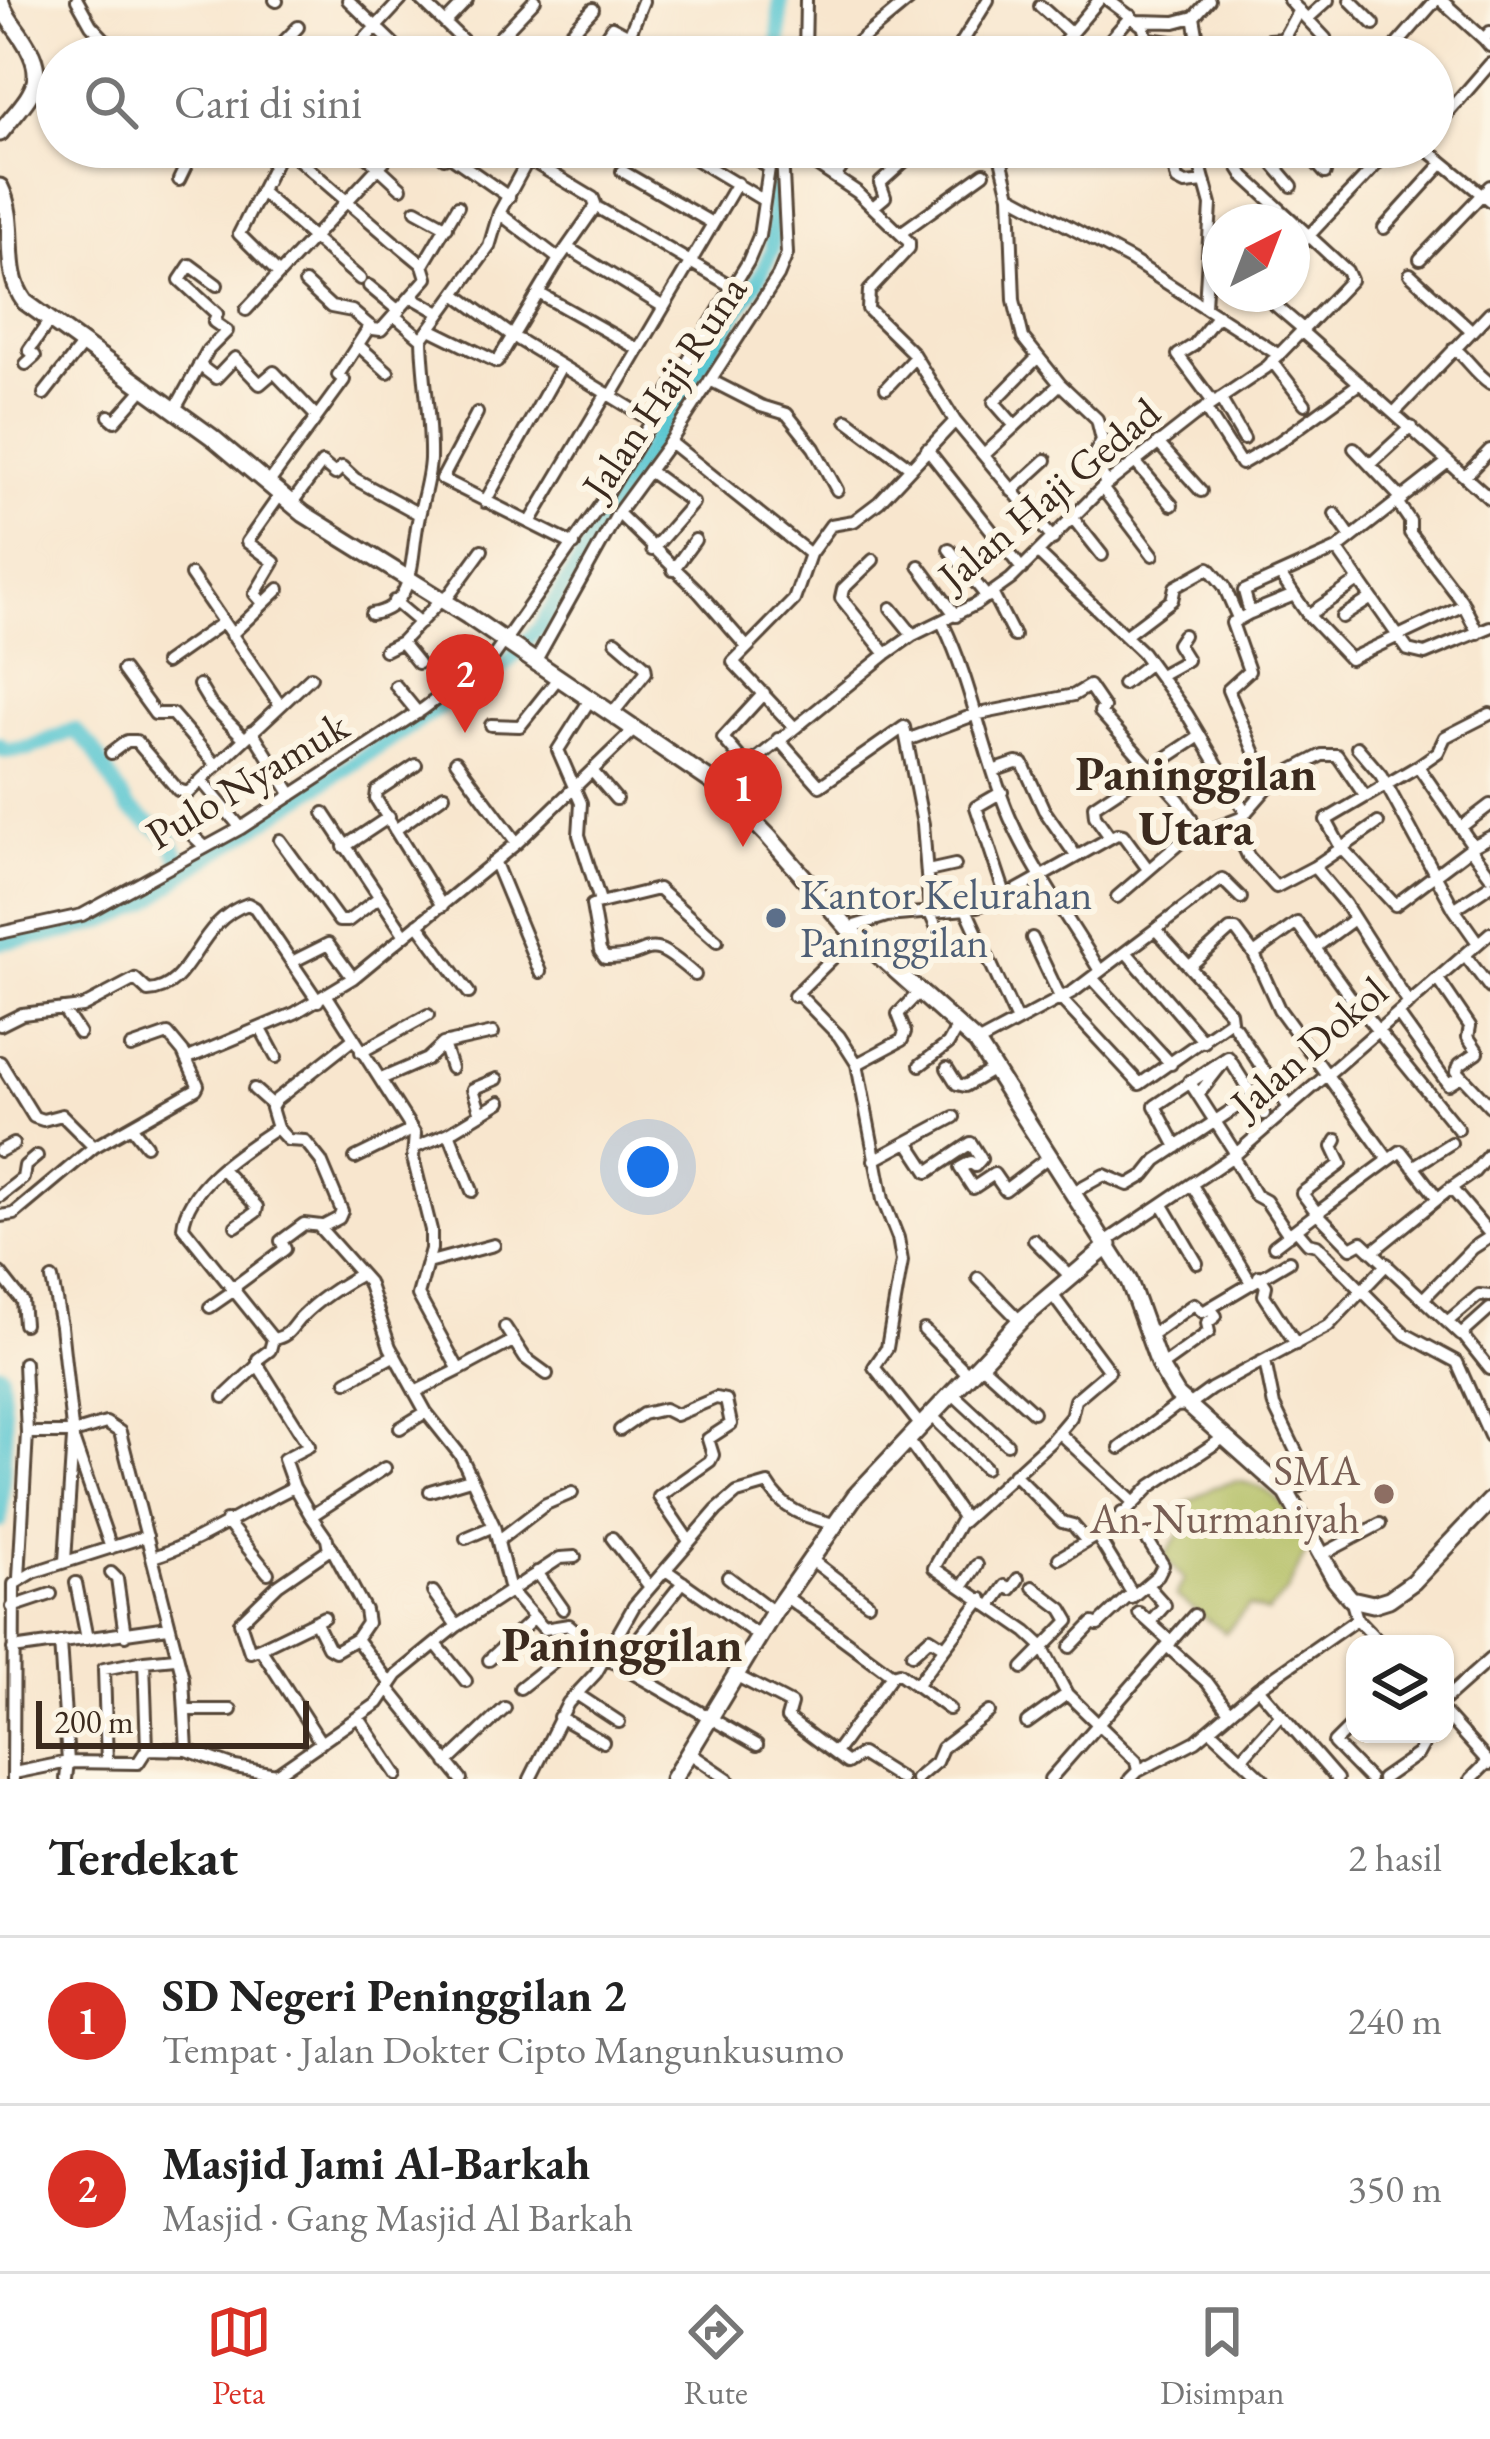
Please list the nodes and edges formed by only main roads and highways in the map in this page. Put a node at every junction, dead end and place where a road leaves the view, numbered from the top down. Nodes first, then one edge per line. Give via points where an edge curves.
1 (0, 0) edge
2 (36, 63) edge
3 (36, 84) edge
4 (0, 133) edge
5 (0, 187) edge
6 (1108, 1243) junction
7 (1490, 1501) edge
8 (673, 1779) edge

1 - 2 main road
3 - 4 main road
5 - 6 main road via 10,283 25,302 279,494 721,788 852,932 976,1043
6 - 7 main road via 1160,1367 1189,1406 1287,1493 1351,1599 1389,1599
6 - 8 main road via 1020,1322 833,1524

